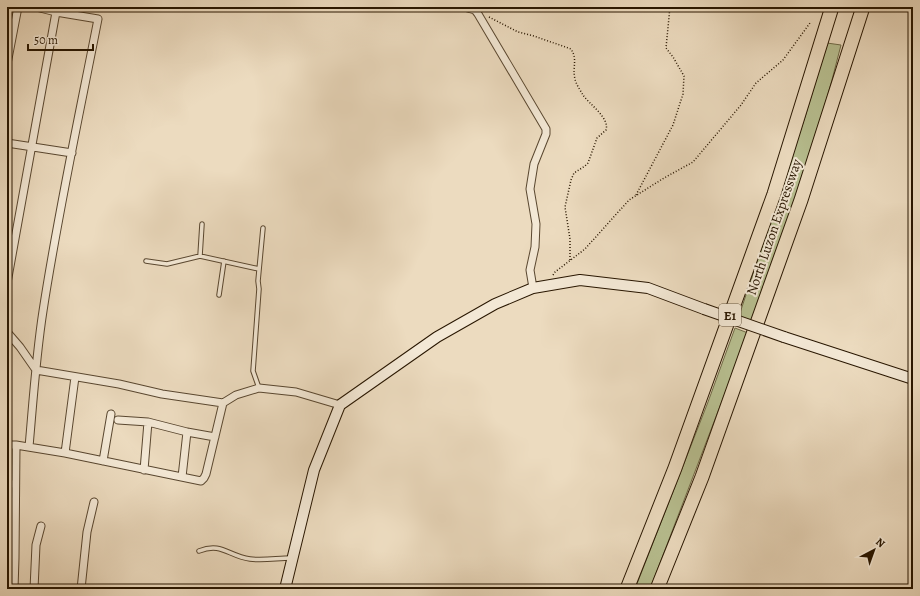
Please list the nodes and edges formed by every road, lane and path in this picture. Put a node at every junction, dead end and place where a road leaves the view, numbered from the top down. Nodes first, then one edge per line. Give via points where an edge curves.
1 (18, 7) edge
2 (36, 7) edge
3 (464, 7) edge
4 (670, 7) edge
5 (832, 7) edge
6 (863, 7) edge
7 (475, 10) junction
8 (56, 12) junction
9 (810, 23) dead end
10 (7, 64) edge
11 (7, 142) edge
12 (32, 147) junction
13 (72, 153) junction
14 (636, 196) junction
15 (202, 224) dead end
16 (263, 228) dead end
17 (200, 256) junction
18 (570, 260) junction
19 (146, 261) dead end
20 (224, 261) junction
21 (259, 269) junction
22 (7, 283) edge
23 (548, 286) junction
24 (533, 288) junction
25 (219, 295) dead end
26 (7, 332) edge
27 (36, 370) junction
28 (74, 377) junction
29 (913, 379) edge
30 (259, 388) junction
31 (223, 403) junction
32 (340, 405) junction
33 (111, 414) dead end
34 (118, 420) dead end
35 (148, 422) junction
36 (187, 432) junction
37 (215, 437) junction
38 (7, 445) edge
39 (16, 445) junction
40 (29, 447) junction
41 (65, 453) junction
42 (103, 461) junction
43 (144, 470) junction
44 (182, 477) junction
45 (7, 484) edge
46 (15, 484) junction
47 (94, 502) dead end
48 (7, 520) edge
49 (15, 520) junction
50 (41, 526) dead end
51 (199, 550) dead end
52 (7, 558) edge
53 (15, 558) junction
54 (293, 558) junction
55 (14, 589) edge
56 (34, 589) edge
57 (81, 589) edge
58 (285, 589) edge
59 (627, 589) edge
60 (657, 589) edge

1 - 10 street
2 - 8 street
3 - 7 street
4 - 14 path via 666,48 684,76 683,94 673,125
5 - 59 highway, North Luzon Expressway / E1 via 774,194
6 - 60 highway, North Luzon Expressway / E1 via 801,200 702,477
7 - 18 path via 518,32 571,49 576,63 575,78 578,87 606,123 606,130 597,138 588,163 574,173 571,180 565,207
7 - 24 street via 546,129 534,164 530,189 536,224 530,270
8 - 12 street
8 - 13 street via 98,19
9 - 14 path via 783,60 756,83 693,162
11 - 12 street
12 - 13 street
12 - 22 street
13 - 27 street via 49,275
14 - 18 path via 629,200 585,249
15 - 17 lane
16 - 21 lane
17 - 19 lane via 167,264
17 - 20 lane
18 - 23 path via 555,272
20 - 21 lane
20 - 25 lane
21 - 30 lane via 253,371
23 - 24 street
23 - 29 street, bridge via 580,280 648,288 784,337
24 - 32 street via 495,304 437,337
26 - 27 street
27 - 28 street
27 - 40 street
28 - 31 street
28 - 41 street
30 - 31 street via 236,395
30 - 32 street via 296,392
31 - 37 street
32 - 54 street via 314,470
33 - 42 street
34 - 35 street
35 - 36 street
35 - 43 street
36 - 37 street
36 - 44 street
37 - 44 street via 204,478 201,481
38 - 39 street
39 - 40 street
39 - 46 street
40 - 41 street
41 - 42 street
42 - 43 street
43 - 44 street
45 - 46 street
46 - 49 street
47 - 57 street via 87,532
48 - 49 street
49 - 53 street
50 - 56 street via 36,545
51 - 54 lane via 218,548 250,559
52 - 53 street
53 - 55 street
54 - 58 street

